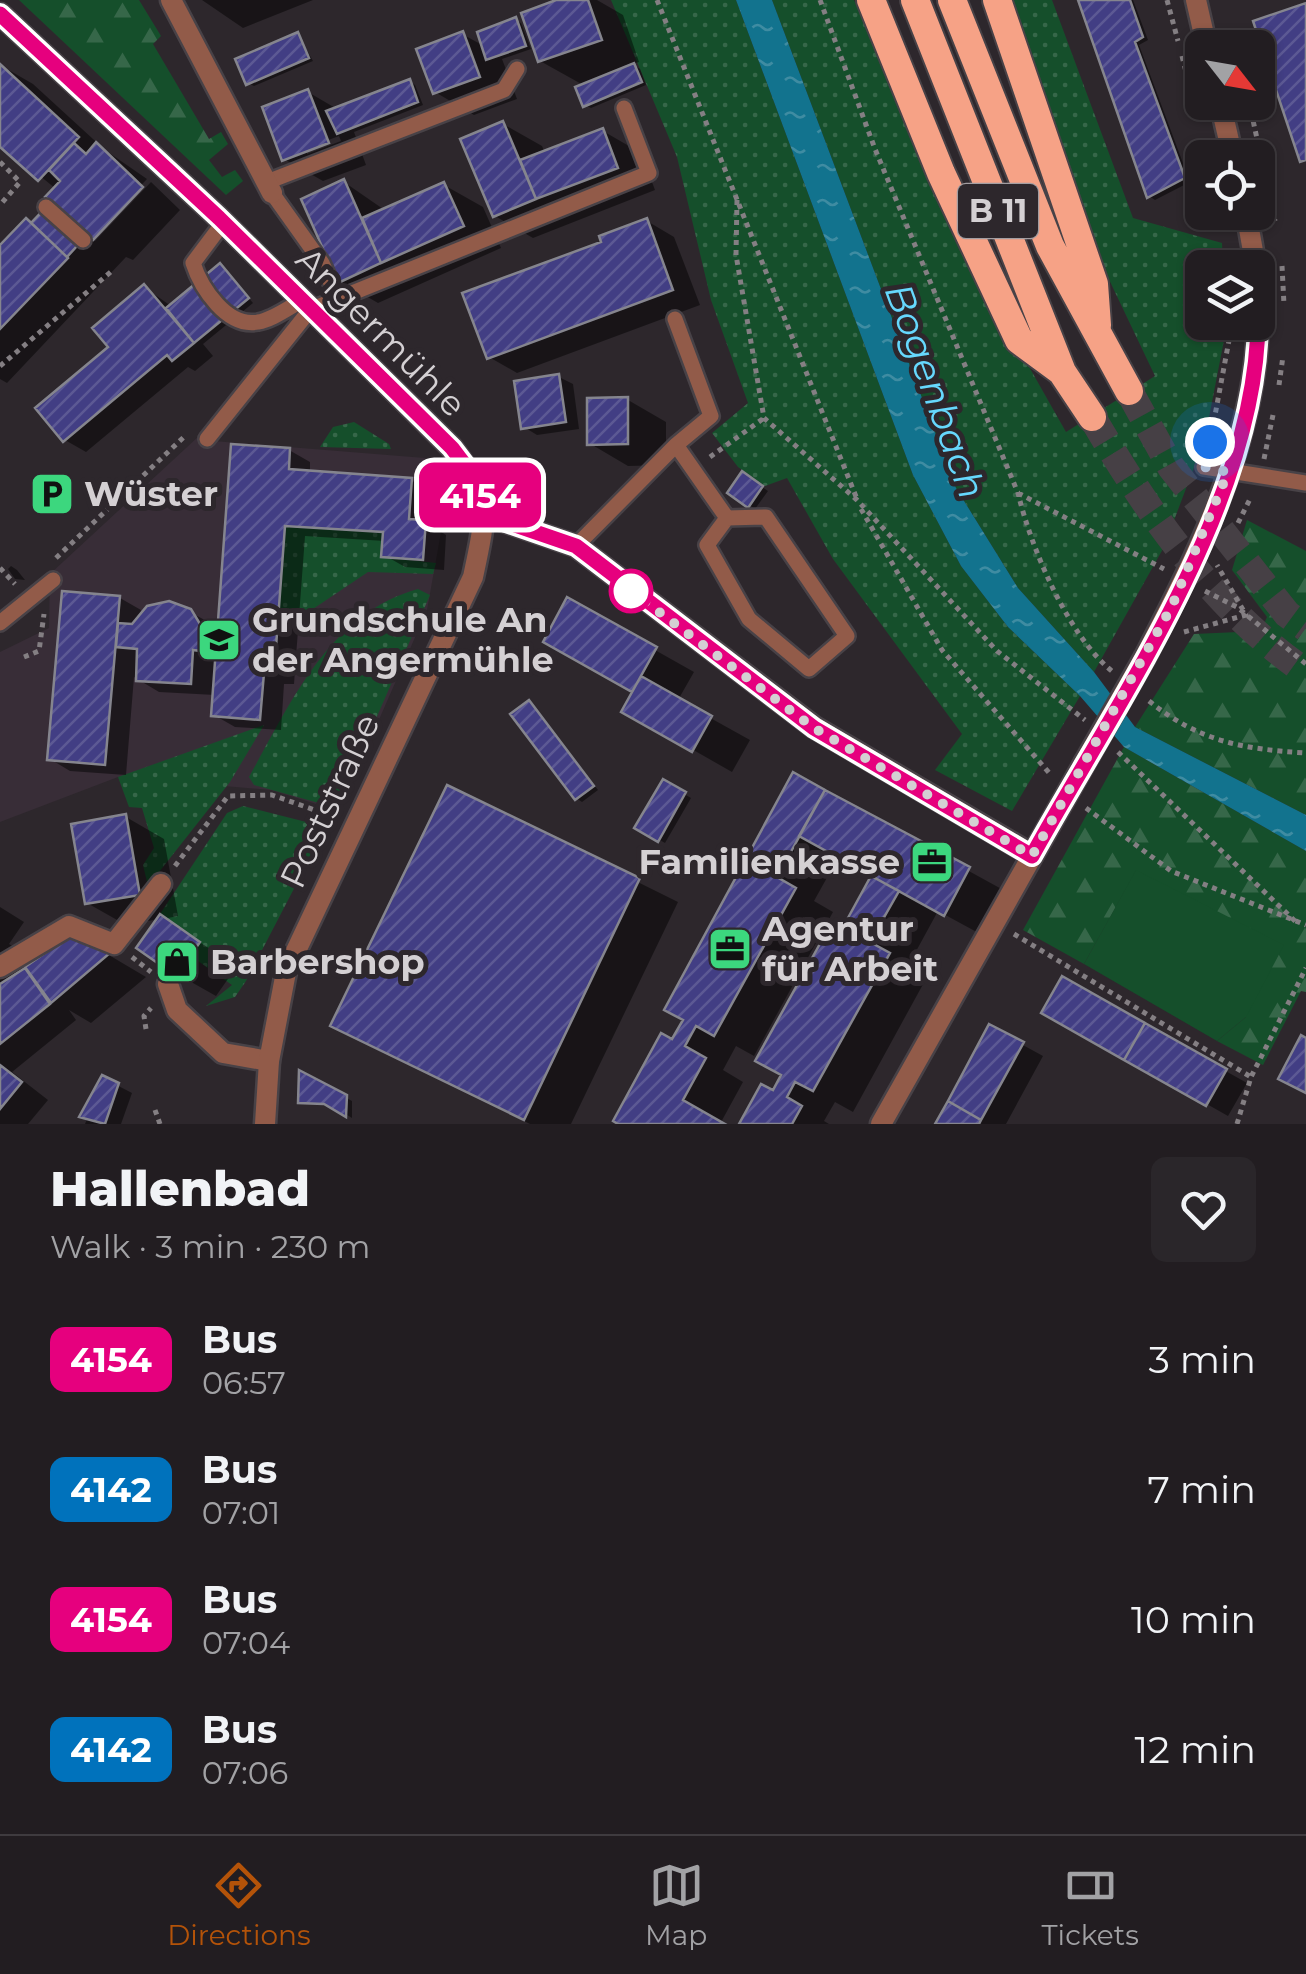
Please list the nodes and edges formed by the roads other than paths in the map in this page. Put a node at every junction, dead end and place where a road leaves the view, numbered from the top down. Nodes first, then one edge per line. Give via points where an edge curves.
1 (170, 0) edge
2 (871, 0) edge
3 (915, 0) edge
4 (952, 0) edge
5 (996, 0) edge
6 (1196, 0) edge
7 (0, 14) edge
8 (1204, 30) edge
9 (516, 69) dead end
10 (624, 108) dead end
11 (270, 187) junction
12 (46, 207) dead end
13 (223, 223) junction
14 (83, 240) dead end
15 (338, 299) junction
16 (306, 306) junction
17 (675, 319) dead end
18 (1254, 340) edge
19 (1098, 342) junction
20 (1062, 372) junction
21 (1128, 390) tunnel mouth
22 (1092, 417) tunnel mouth
23 (208, 439) dead end
24 (676, 445) junction
25 (1204, 467) road end
26 (1228, 472) junction
27 (1306, 483) edge
28 (486, 515) junction
29 (726, 518) junction
30 (576, 546) junction
31 (53, 580) dead end
32 (0, 623) edge
33 (1032, 856) junction
34 (161, 884) road end
35 (0, 967) edge
36 (168, 984) road end
37 (269, 1061) junction
38 (265, 1124) edge
39 (881, 1124) edge

1 - 11 street
2 - 20 highway, B 11 via 1019,340
3 - 20 highway, B 11
4 - 19 highway, B 11 via 1050,246
5 - 19 highway, B 11 via 1094,284
6 - 8 street
7 - 13 street, Angermühle
9 - 11 lane via 504,90
10 - 15 lane via 648,173
11 - 15 lane via 322,263
12 - 14 lane
13 - 16 street, Angermühle
13 - 16 lane via 193,263 198,281 228,316 263,322
15 - 16 lane
16 - 23 lane
16 - 28 street, Angermühle via 452,448 474,477
17 - 24 lane via 711,416
18 - 26 street via 1246,410
19 - 21 highway, B 11
20 - 22 highway, B 11
24 - 29 lane
24 - 30 lane
25 - 26 lane
26 - 27 lane
26 - 33 street, bridge via 1146,657
28 - 30 street
28 - 37 street, Poststraße via 473,577 286,972
29 - 29 lane via 708,545 748,619 809,669 847,636 766,517
30 - 33 street via 814,728
31 - 32 lane
33 - 39 street
34 - 35 street via 114,944 69,926
36 - 37 street via 177,1010 222,1053
37 - 38 street, Poststraße

